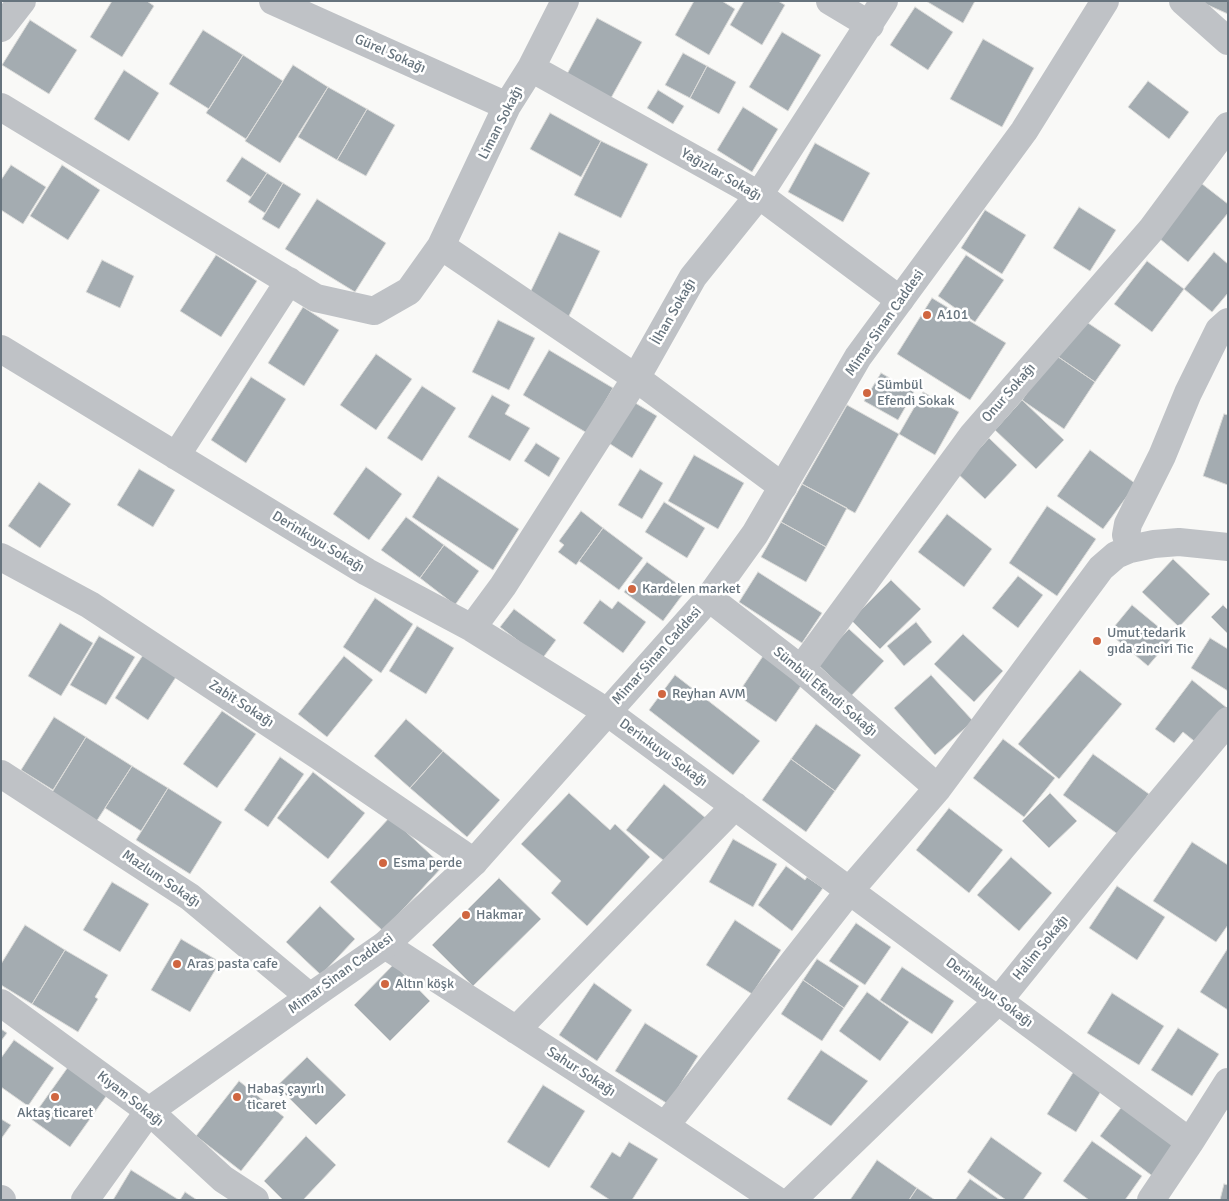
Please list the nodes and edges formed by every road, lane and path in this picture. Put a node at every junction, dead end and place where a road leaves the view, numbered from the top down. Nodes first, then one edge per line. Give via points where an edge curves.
1 (22, 1) edge
2 (273, 1) edge
3 (564, 1) edge
4 (830, 1) edge
5 (884, 1) edge
6 (1105, 1) edge
7 (1183, 1) edge
8 (870, 25) junction
9 (1, 28) edge
10 (1228, 41) edge
11 (530, 68) junction
12 (507, 106) junction
13 (1, 107) edge
14 (1228, 126) edge
15 (759, 195) junction
16 (441, 246) junction
17 (289, 281) junction
18 (900, 300) junction
19 (1228, 322) edge
20 (1, 349) edge
21 (636, 378) junction
22 (176, 456) junction
23 (783, 487) junction
24 (1228, 547) edge
25 (1130, 549) junction
26 (1, 557) edge
27 (709, 598) junction
28 (472, 628) junction
29 (801, 670) junction
30 (607, 712) junction
31 (1228, 721) edge
32 (1, 774) edge
33 (938, 788) junction
34 (735, 806) junction
35 (474, 862) junction
36 (850, 890) junction
37 (385, 945) junction
38 (310, 997) junction
39 (999, 1000) junction
40 (1, 1003) edge
41 (516, 1030) junction
42 (1228, 1082) edge
43 (149, 1111) junction
44 (665, 1126) junction
45 (1190, 1142) junction
46 (85, 1200) edge
47 (255, 1200) edge
48 (776, 1200) edge
49 (792, 1200) edge
50 (1152, 1200) edge

1 - 9 street
2 - 12 street, Gürel Sokağı
3 - 11 street, Liman Sokağı
4 - 8 street
5 - 8 street, İlhan Sokağı
6 - 18 street, Mimar Sinan Caddesi via 1024,131
7 - 10 street
8 - 15 street, İlhan Sokağı
11 - 12 street, Liman Sokağı
11 - 15 street, Yağızlar Sokağı
12 - 16 street, Liman Sokağı
13 - 17 street, Liman Sokağı
14 - 29 street, Onur Sokağı via 1151,230 972,436
15 - 18 street, Yağızlar Sokağı
15 - 21 street, İlhan Sokağı via 693,277
16 - 17 street, Liman Sokağı via 409,291 374,310 316,298
16 - 21 street
17 - 22 street
18 - 23 street, Mimar Sinan Caddesi via 858,357
19 - 25 street via 1219,330 1128,524 1126,535
20 - 22 street, Derinkuyu Sokağı
21 - 23 street
21 - 28 street, İlhan Sokağı via 503,586
22 - 28 street, Derinkuyu Sokağı via 367,572
23 - 27 street, Mimar Sinan Caddesi via 756,534
24 - 25 street via 1179,542
25 - 33 street via 1116,555 1101,568
26 - 35 street, Zabit Sokağı via 90,605
27 - 29 street, Sümbül Efendi Sokağı
27 - 30 street, Mimar Sinan Caddesi
28 - 30 street, Derinkuyu Sokağı
29 - 33 street, Sümbül Efendi Sokağı
30 - 34 street, Derinkuyu Sokağı
30 - 35 street, Mimar Sinan Caddesi
31 - 39 street, Halim Sokağı
32 - 38 street, Mazlum Sokağı via 190,896
33 - 36 street
34 - 36 street, Derinkuyu Sokağı
34 - 41 street
35 - 37 street, Mimar Sinan Caddesi
36 - 39 street, Derinkuyu Sokağı
36 - 44 street
37 - 38 street, Mimar Sinan Caddesi
37 - 41 street, Sahur Sokağı
38 - 43 street, Mimar Sinan Caddesi
39 - 45 street, Derinkuyu Sokağı
39 - 49 street, Halim Sokağı
40 - 43 street, Kıyam Sokağı
41 - 44 street, Sahur Sokağı
42 - 45 street
43 - 46 street, Mimar Sinan Caddesi
43 - 47 street, Kıyam Sokağı via 223,1179
44 - 48 street, Sahur Sokağı
45 - 50 street

